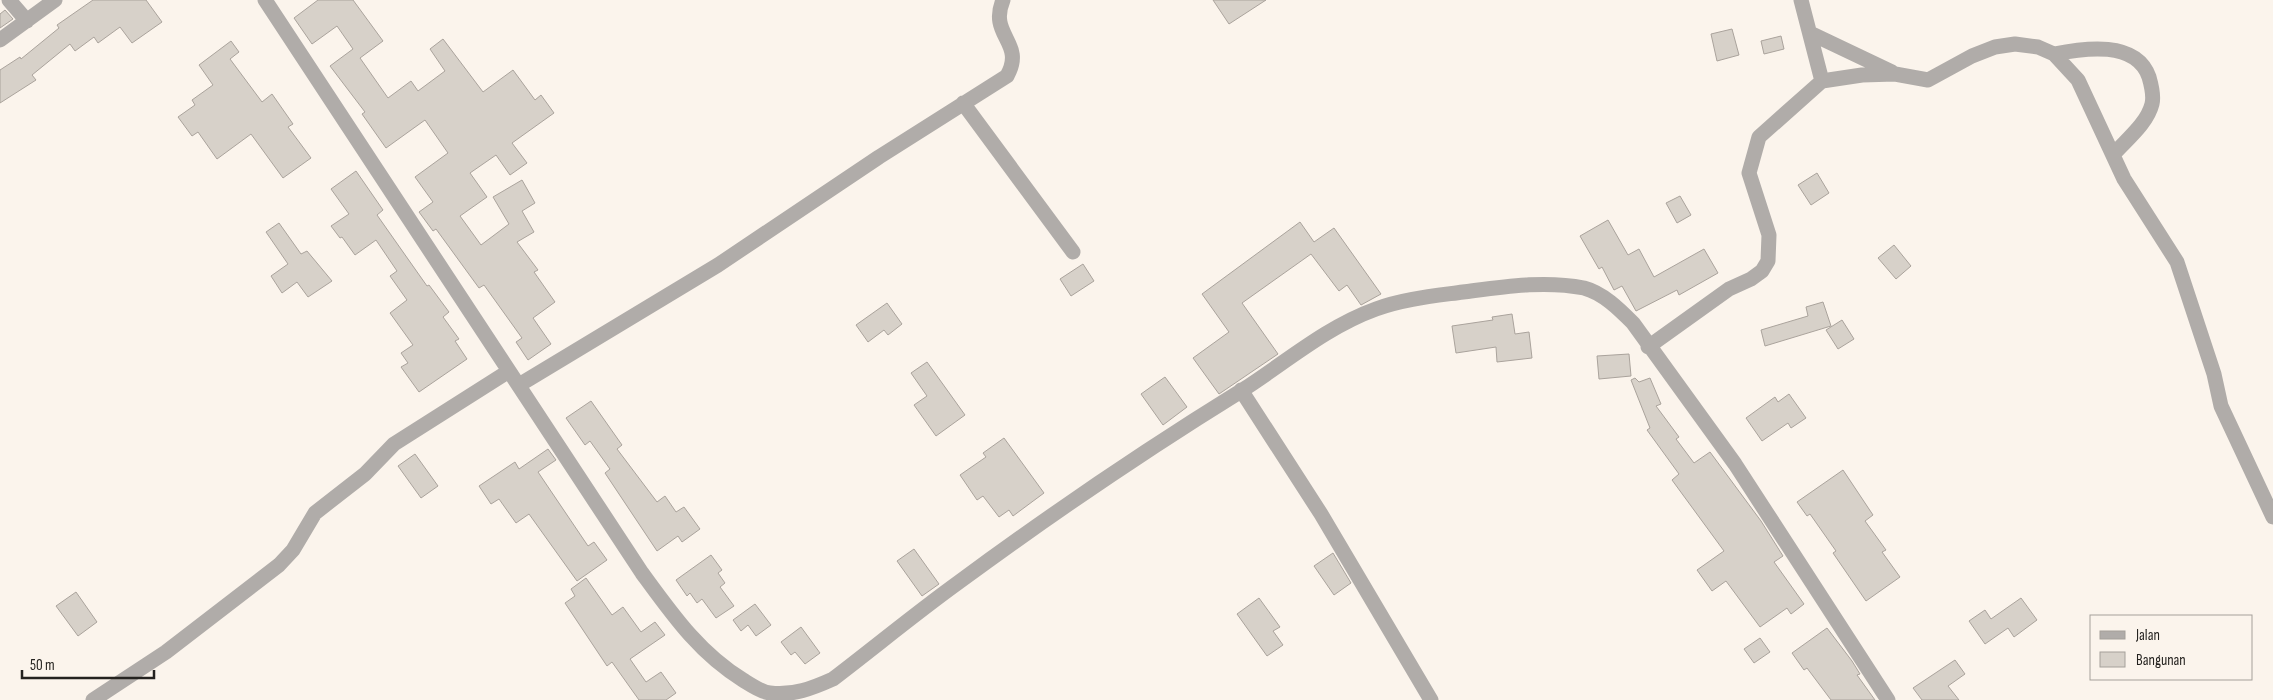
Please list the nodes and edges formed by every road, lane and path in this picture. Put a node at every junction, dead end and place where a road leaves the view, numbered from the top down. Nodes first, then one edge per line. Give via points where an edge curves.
1 (10, 0) edge
2 (55, 0) edge
3 (265, 0) edge
4 (1003, 0) edge
5 (1801, 0) edge
6 (27, 21) junction
7 (1810, 33) junction
8 (0, 40) edge
9 (2054, 54) junction
10 (1895, 74) junction
11 (1822, 81) junction
12 (963, 103) junction
13 (2113, 155) junction
14 (1073, 252) dead end
15 (1648, 347) junction
16 (509, 371) junction
17 (519, 385) junction
18 (1241, 390) junction
19 (2273, 517) edge
20 (770, 697) edge
21 (93, 700) edge
22 (1432, 700) edge
23 (1888, 700) edge

1 - 6 street
2 - 6 street
3 - 16 street
4 - 12 street via 999,11 1000,30 1010,44 1013,64 1007,76
5 - 7 street
6 - 8 street
7 - 10 street
7 - 11 street
9 - 10 street via 2038,47 2015,44 1972,56 1928,80
9 - 13 street via 2078,80
9 - 13 street via 2080,49 2114,49 2145,67 2152,103 2143,123
10 - 11 street via 1862,74
11 - 15 street via 1759,137 1749,172 1769,235 1765,266 1751,279 1729,289
12 - 14 street
12 - 17 street via 718,265
13 - 19 street via 2124,179 2178,262 2221,406
15 - 18 street via 1633,323 1616,306 1585,289 1548,285 1498,288 1432,296 1376,308 1331,329
15 - 23 street via 1740,472
16 - 17 street
16 - 21 street via 394,444 365,474 315,513 293,550 279,565 166,652
17 - 20 street via 642,573 685,630 722,667
18 - 20 street via 1008,548 833,679 807,691
18 - 22 street via 1321,514

